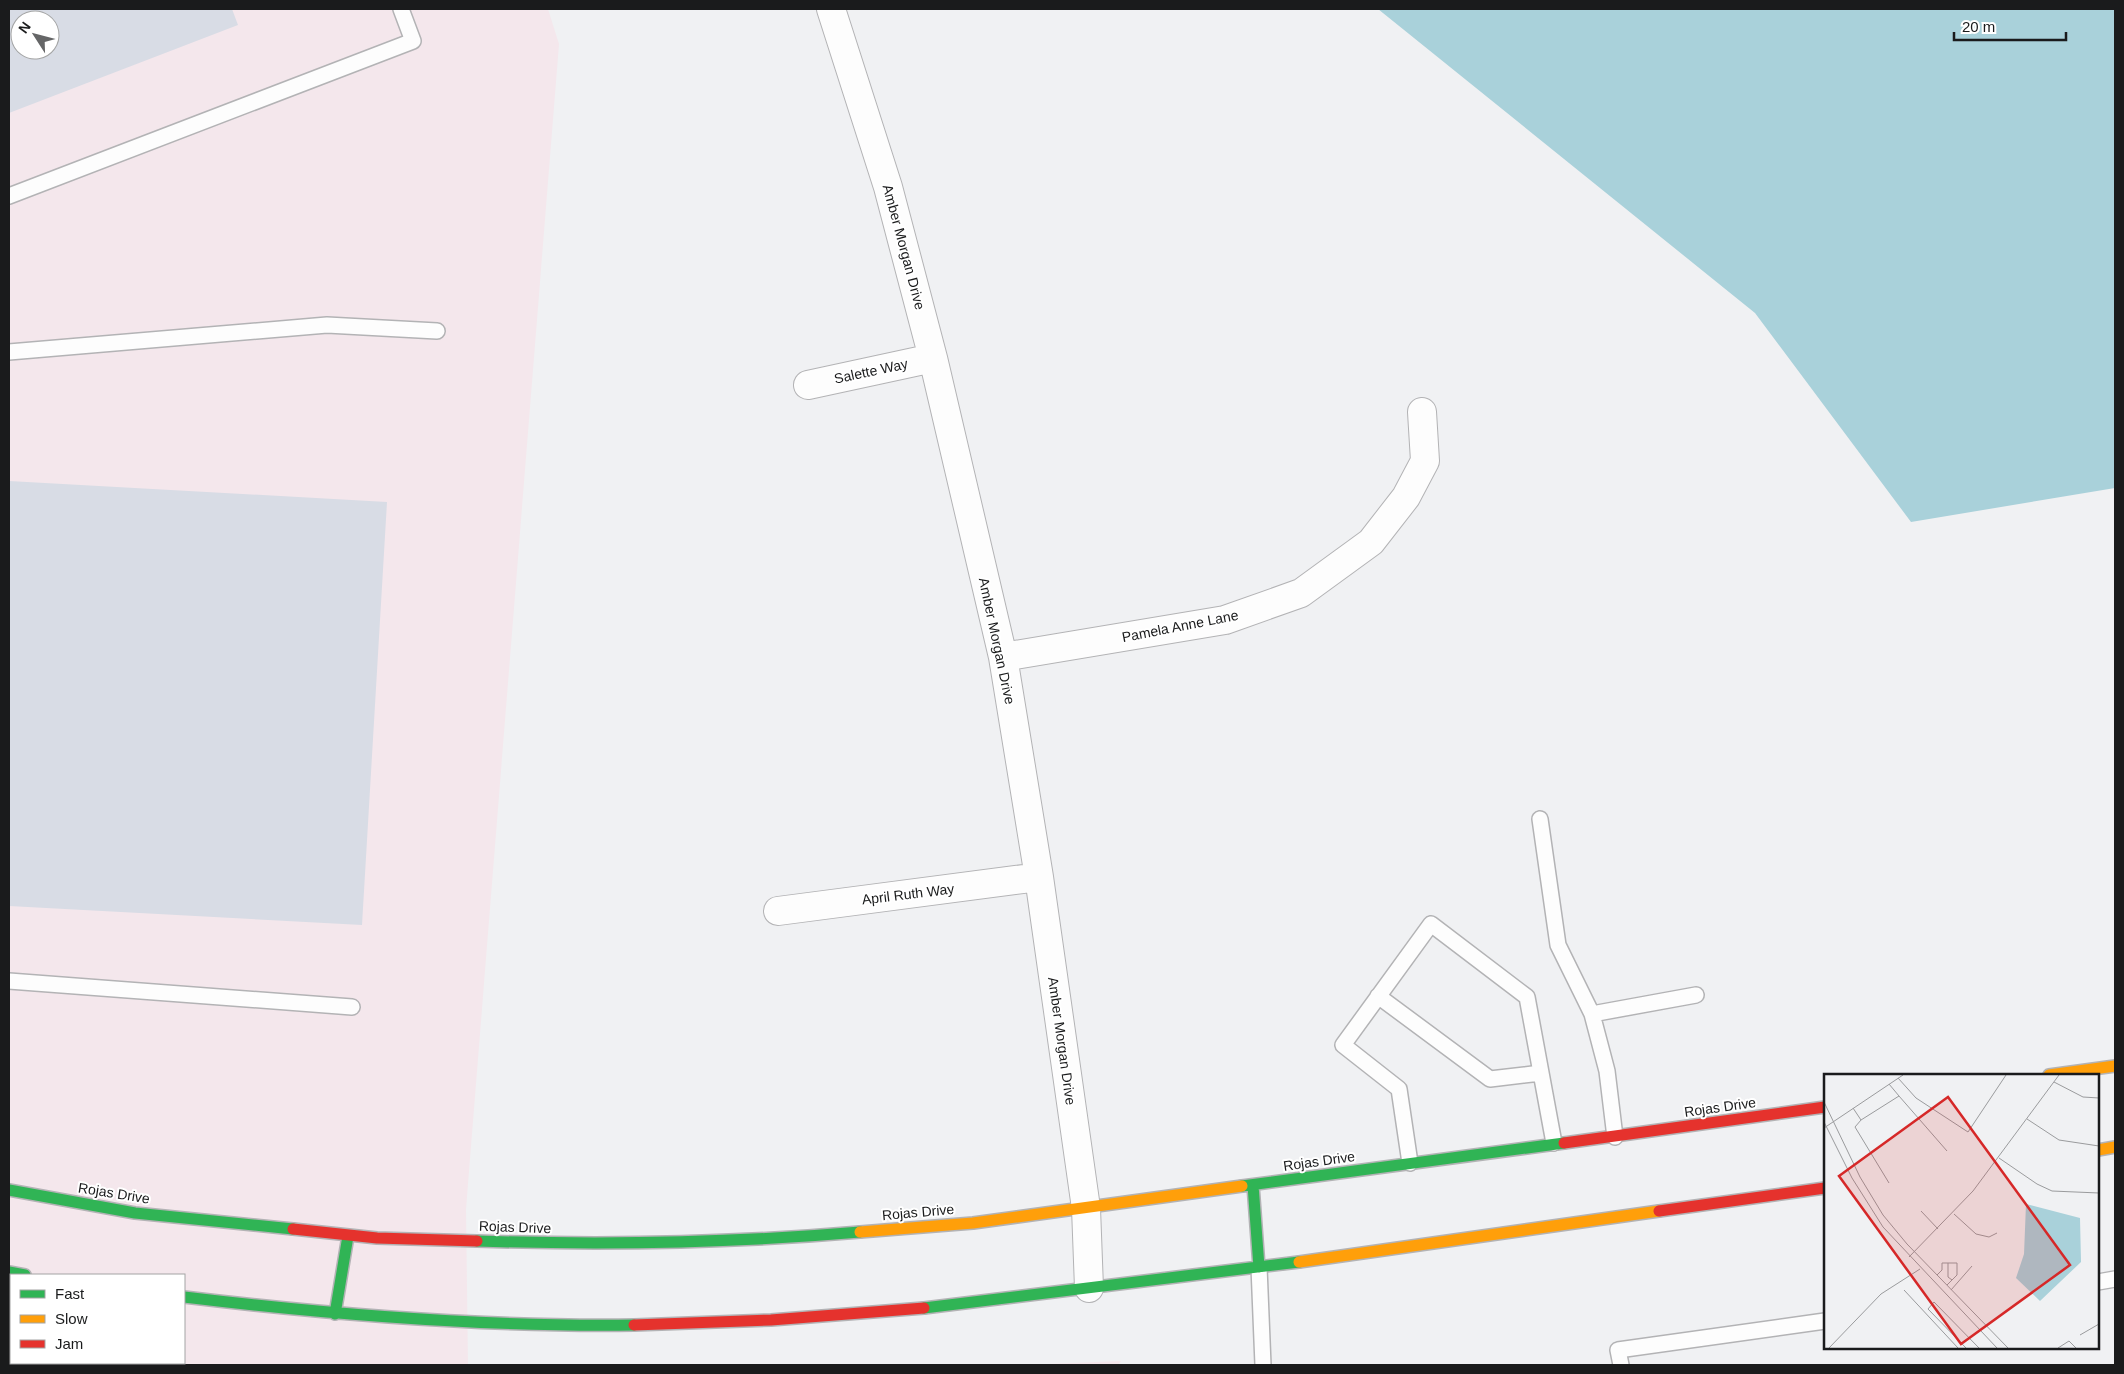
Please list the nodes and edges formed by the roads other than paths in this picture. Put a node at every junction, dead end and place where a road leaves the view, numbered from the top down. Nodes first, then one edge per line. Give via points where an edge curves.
1 (401, 9) edge
2 (831, 9) edge
3 (9, 196) edge
4 (437, 331) dead end
5 (9, 352) edge
6 (933, 358) junction
7 (808, 384) dead end
8 (1422, 412) dead end
9 (1003, 656) junction
10 (1540, 819) dead end
11 (1039, 877) junction
12 (778, 911) dead end
13 (9, 981) edge
14 (1696, 995) dead end
15 (1378, 996) junction
16 (352, 1007) dead end
17 (1592, 1014) junction
18 (2115, 1066) edge
19 (1541, 1073) junction
20 (2056, 1074) edge
21 (1824, 1107) edge
22 (1616, 1137) junction
23 (1554, 1143) junction
24 (2115, 1147) edge
25 (2099, 1150) edge
26 (1410, 1163) junction
27 (1253, 1185) junction
28 (1824, 1188) edge
29 (9, 1190) edge
30 (1086, 1208) junction
31 (348, 1236) junction
32 (1259, 1267) junction
33 (2115, 1279) edge
34 (2099, 1282) edge
35 (1089, 1288) junction
36 (185, 1297) edge
37 (335, 1314) junction
38 (1824, 1320) edge
39 (1263, 1365) edge
40 (1621, 1365) edge

1 - 3 lane via 413,41
2 - 6 street, Amber Morgan Drive via 888,187
4 - 5 lane via 327,324
6 - 7 street, Salette Way
6 - 9 street, Amber Morgan Drive
8 - 9 street, Pamela Anne Lane via 1425,461 1406,497 1370,542 1301,593 1225,620
9 - 11 street, Amber Morgan Drive
10 - 17 lane via 1558,945
11 - 12 street, April Ruth Way
11 - 30 street, Amber Morgan Drive
13 - 16 lane
14 - 17 lane
15 - 19 lane via 1490,1079
15 - 19 lane via 1431,924 1527,997
15 - 26 lane via 1343,1045 1399,1089
17 - 22 lane via 1608,1071
18 - 20 main road
19 - 23 lane
21 - 22 main road, Rojas Drive
22 - 23 main road, Rojas Drive
23 - 26 main road, Rojas Drive
24 - 25 main road
26 - 27 main road, Rojas Drive
27 - 30 main road, Rojas Drive
27 - 32 main road
28 - 32 main road
29 - 31 main road, Rojas Drive via 135,1213
30 - 31 main road, Rojas Drive via 973,1223 770,1240 585,1244
30 - 35 street, Amber Morgan Drive
31 - 37 main road
32 - 35 main road
32 - 39 lane
33 - 34 lane
35 - 37 main road via 940,1307 820,1317 682,1323 554,1324
36 - 37 main road
38 - 40 lane via 1618,1350

